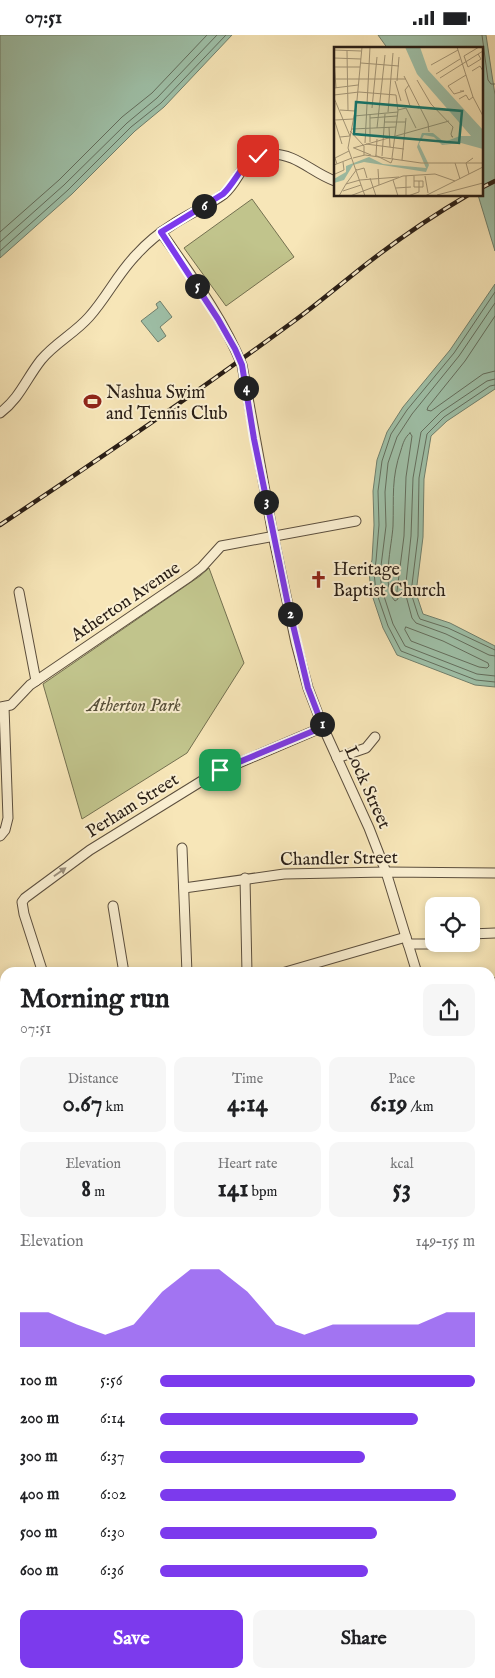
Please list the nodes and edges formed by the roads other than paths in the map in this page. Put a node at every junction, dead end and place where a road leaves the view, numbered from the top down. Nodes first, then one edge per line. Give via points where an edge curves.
1 (334, 181) edge
2 (161, 232) junction
3 (0, 413) edge
4 (356, 521) dead end
5 (273, 535) junction
6 (19, 592) dead end
7 (36, 681) junction
8 (2, 707) edge
9 (323, 727) junction
10 (375, 737) dead end
11 (337, 758) junction
12 (0, 836) edge
13 (182, 848) dead end
14 (386, 872) junction
15 (495, 873) edge
16 (245, 878) junction
17 (184, 888) junction
18 (113, 906) dead end
19 (495, 933) edge
20 (480, 934) edge
21 (407, 941) junction
22 (425, 942) edge
23 (41, 967) edge
24 (123, 967) edge
25 (188, 967) edge
26 (247, 967) edge
27 (305, 967) edge
28 (415, 967) edge

1 - 2 street via 323,177 298,159 268,154 258,156 246,164 223,194
2 - 3 street via 125,266 89,317 41,361 20,394
2 - 5 street, Lock Street via 218,319 242,365
4 - 5 street, Atherton Avenue
5 - 7 street, Atherton Avenue via 218,547 189,577
5 - 9 street, Lock Street via 296,643
6 - 7 street
7 - 8 street, Atherton Avenue via 15,702
8 - 12 street via 8,818
9 - 11 street, Lock Street
23 -> 9 street, Perham Street via 22,902 32,892 90,850 213,774
10 - 11 street via 366,748
11 - 14 street, Lock Street via 363,812
13 - 17 street
14 - 15 street, Chandler Street
14 - 16 street, Chandler Street
14 - 21 street, Lock Street
16 - 17 street, Chandler Street
16 - 26 street
17 - 25 street
18 - 24 street
19 - 20 street
21 - 22 street
21 - 27 street
21 - 28 street, Lock Street

